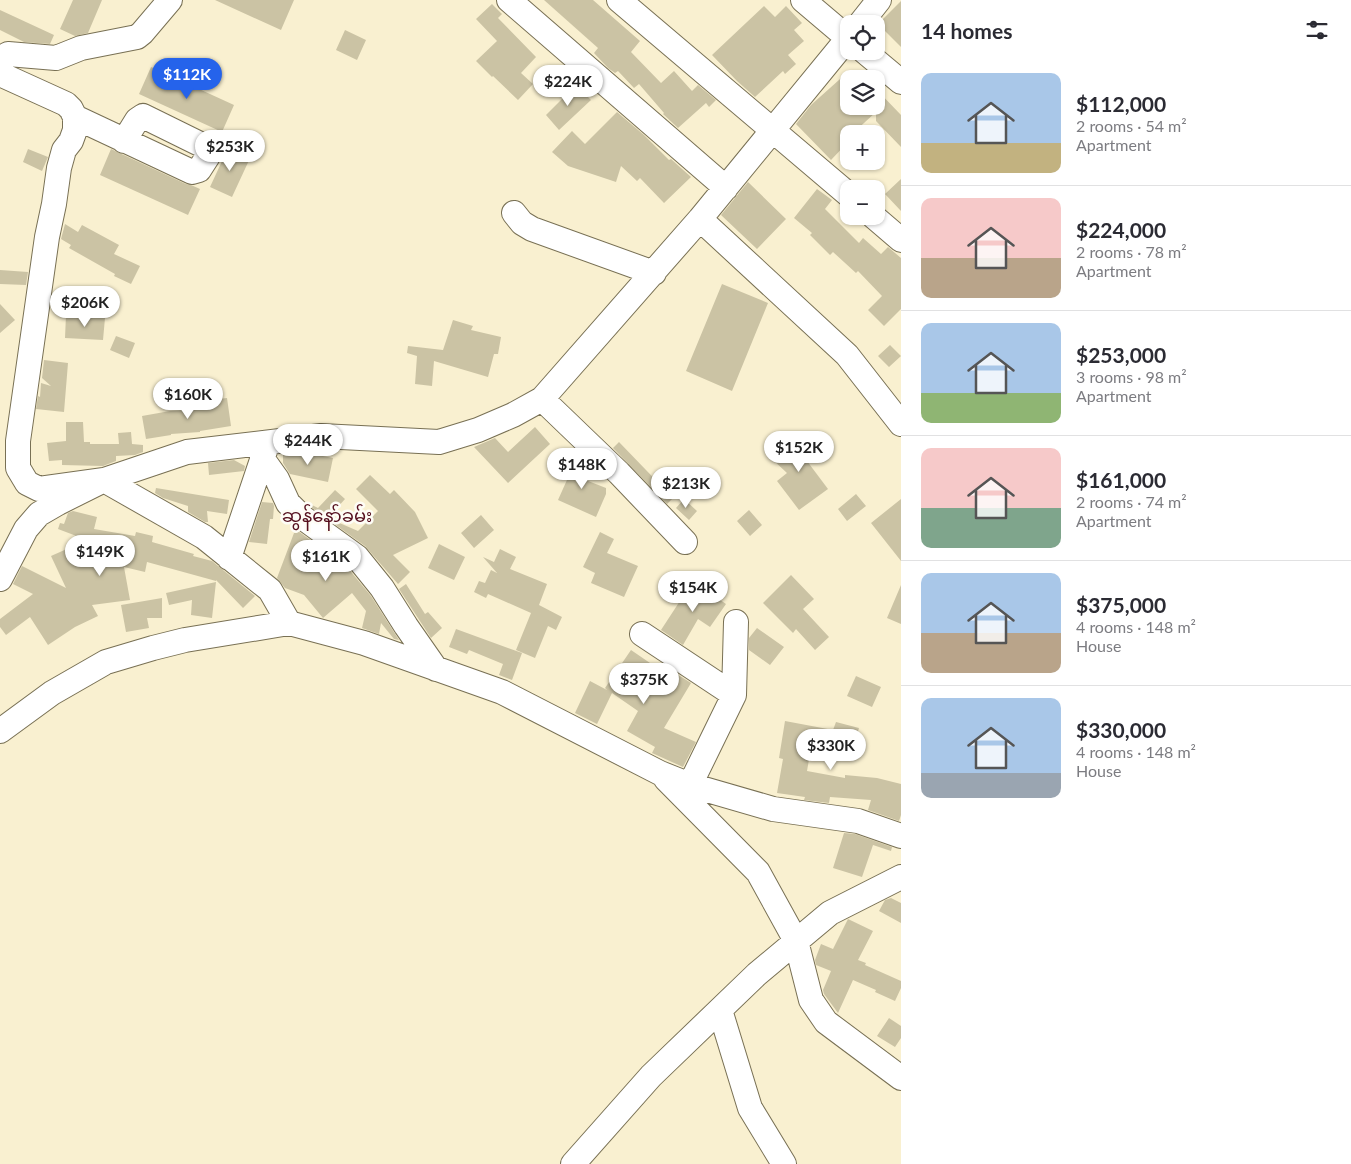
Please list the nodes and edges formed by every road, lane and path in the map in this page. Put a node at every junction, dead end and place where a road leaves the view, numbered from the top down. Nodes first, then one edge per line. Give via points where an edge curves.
1 (170, 0) edge
2 (509, 0) edge
3 (619, 0) edge
4 (803, 0) edge
5 (879, 0) edge
6 (869, 15) edge
7 (840, 28) edge
8 (840, 54) edge
9 (0, 59) edge
10 (878, 60) edge
11 (0, 74) edge
12 (901, 82) edge
13 (74, 117) junction
14 (773, 130) junction
15 (124, 141) dead end
16 (840, 187) edge
17 (726, 188) junction
18 (514, 213) dead end
19 (700, 219) junction
20 (884, 225) edge
21 (901, 240) edge
22 (654, 273) junction
23 (542, 399) junction
24 (901, 424) edge
25 (265, 450) junction
26 (104, 480) junction
27 (685, 542) dead end
28 (229, 558) junction
29 (0, 579) edge
30 (736, 622) dead end
31 (289, 623) junction
32 (642, 634) dead end
33 (436, 669) junction
34 (734, 695) junction
35 (0, 731) edge
36 (660, 773) junction
37 (690, 785) junction
38 (901, 836) edge
39 (901, 877) edge
40 (796, 941) junction
41 (720, 1010) junction
42 (901, 1078) edge
43 (573, 1164) edge
44 (784, 1164) edge

1 - 9 street via 137,37 82,48 56,58 8,54
2 - 17 street
3 - 14 street
4 - 7 street
5 - 6 street
8 - 14 street
10 - 12 street
11 - 13 street via 66,104
13 - 15 street
13 - 26 street via 75,130 59,168 47,237 18,441 18,468 27,482 38,489
14 - 16 street
14 - 17 street
17 - 19 street
18 - 22 street via 532,229
19 - 22 street
19 - 24 street via 847,355
20 - 21 street
22 - 23 street
23 - 25 street via 478,430 439,442 321,436
23 - 27 street via 620,473
25 - 26 street via 187,452
25 - 28 street
25 - 33 street via 288,503 357,557 382,588
26 - 28 street via 204,537
26 - 29 street via 39,514 26,529
28 - 31 street via 270,590
30 - 34 street
31 - 33 street via 364,643
31 - 35 street via 185,640 106,662 52,693
32 - 34 street
33 - 36 street via 502,692
34 - 37 street
36 - 37 street
36 - 40 street via 758,872
37 - 38 street via 773,809 858,821
39 - 40 street via 830,913
40 - 41 street
40 - 42 street via 811,1000 826,1022
41 - 43 street via 652,1076
41 - 44 street via 750,1108

